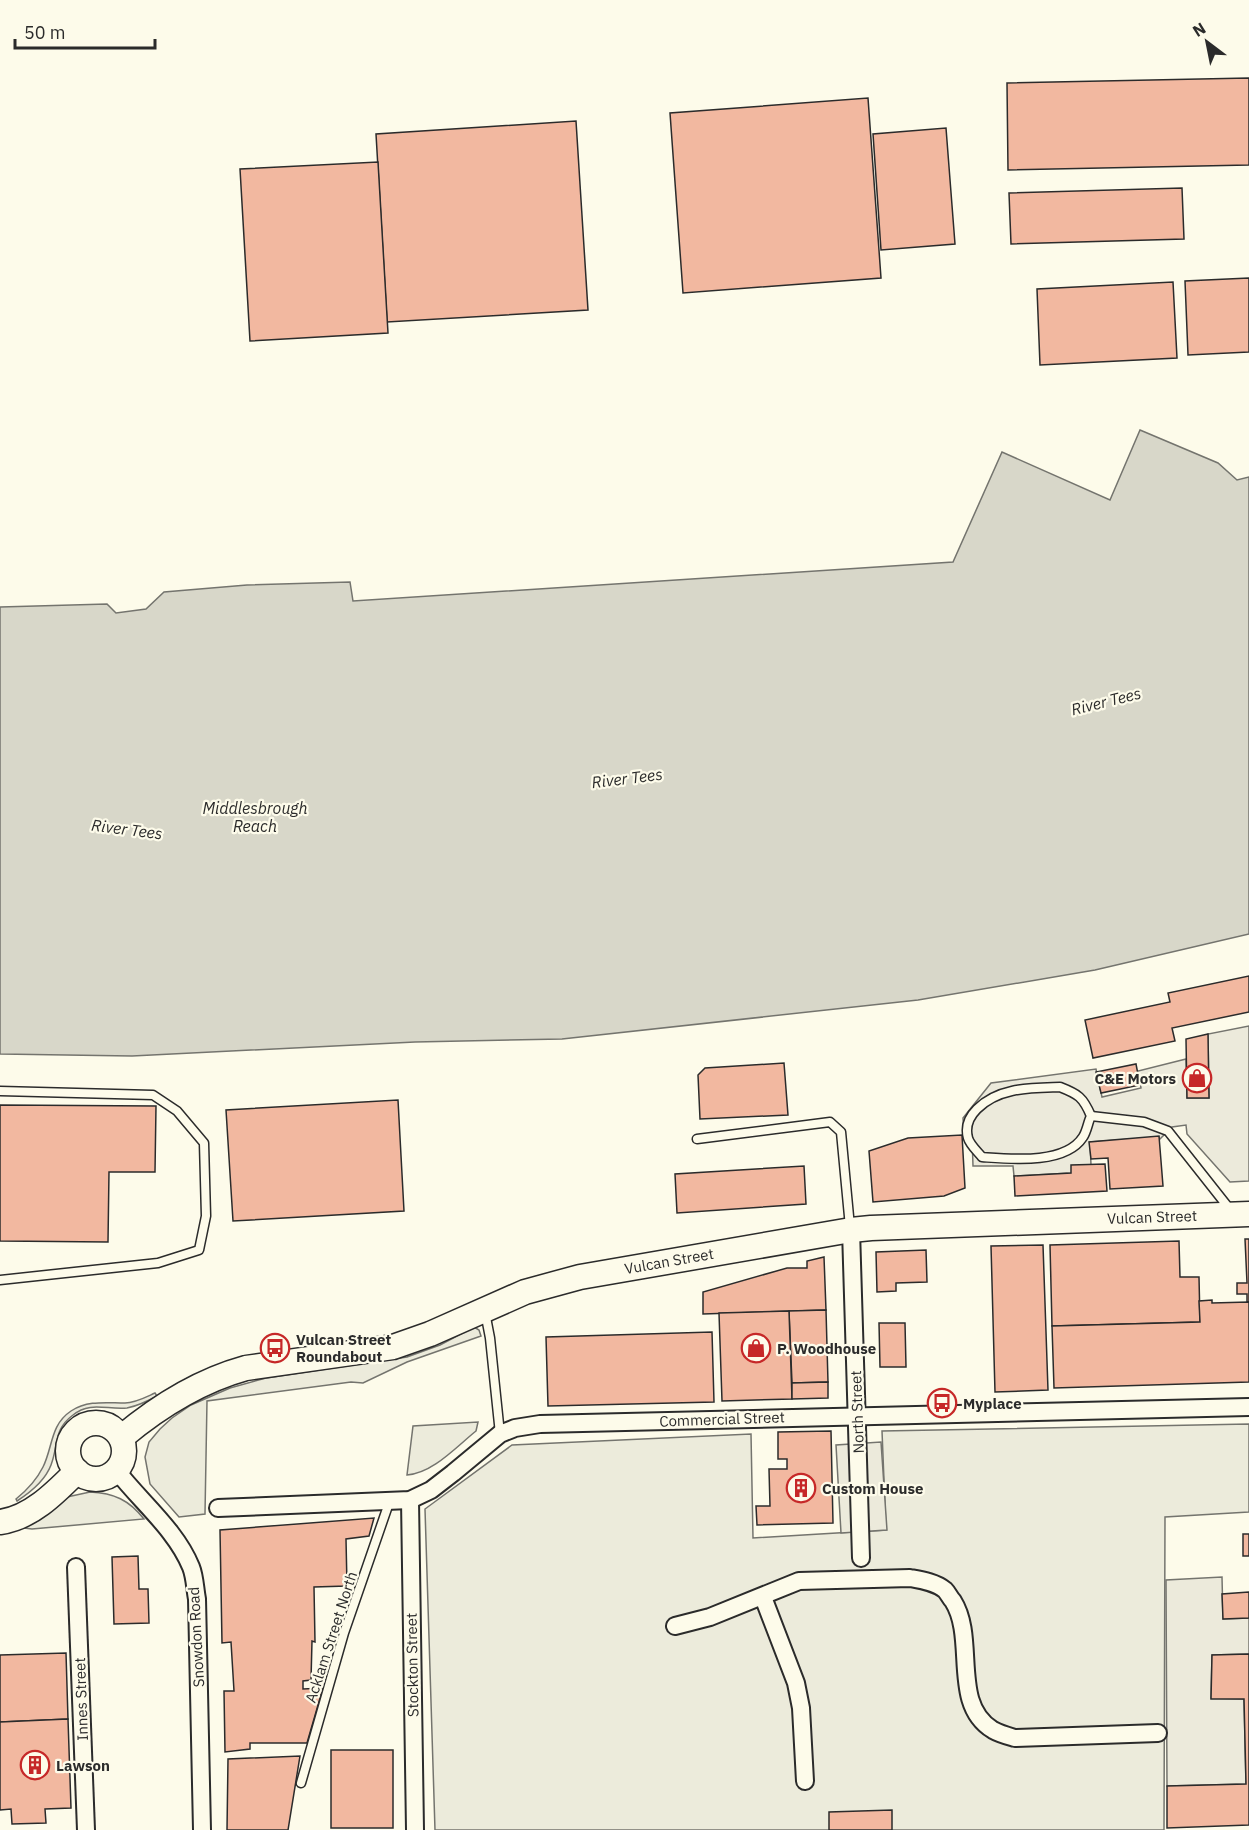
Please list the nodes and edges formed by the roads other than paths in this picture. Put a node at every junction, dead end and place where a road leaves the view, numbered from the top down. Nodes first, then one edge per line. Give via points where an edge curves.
1 (0, 1091) edge
2 (1091, 1116) junction
3 (697, 1139) dead end
4 (1242, 1214) edge
5 (851, 1230) junction
6 (0, 1280) edge
7 (484, 1309) junction
8 (1249, 1407) edge
9 (857, 1416) junction
10 (500, 1434) junction
11 (122, 1437) junction
12 (77, 1471) junction
13 (117, 1471) junction
14 (390, 1500) junction
15 (410, 1500) junction
16 (218, 1508) dead end
17 (0, 1522) edge
18 (861, 1558) dead end
19 (76, 1567) dead end
20 (763, 1597) junction
21 (675, 1626) dead end
22 (1158, 1733) dead end
23 (804, 1781) dead end
24 (301, 1783) dead end
25 (86, 1830) edge
26 (202, 1830) edge
27 (415, 1830) edge

1 - 6 lane via 153,1095 177,1111 204,1143 206,1216 199,1250 158,1263
2 - 2 lane via 1083,1138 1069,1150 1049,1157 982,1157 969,1139 967,1124 984,1101 1024,1088 1060,1087 1075,1093 1085,1101
2 - 4 lane via 1144,1122 1168,1131
3 - 5 lane via 830,1122 841,1132
4 - 5 street, Vulcan Street
5 - 7 street, Vulcan Street via 580,1276
5 - 9 street, North Street
7 - 10 lane
7 - 11 street, Vulcan Street via 393,1347 246,1368 223,1375 169,1402
8 - 9 street, Commercial Street
9 - 10 street, Commercial Street via 540,1424
9 - 18 street, North Street
10 - 15 street, Commercial Street via 431,1490
11 - 12 street via 108,1424 88,1423 79,1428 68,1444 71,1463
11 - 13 street via 125,1455
12 - 13 street via 101,1479
12 - 17 street via 42,1502 22,1515
13 - 26 street, Snowdon Road via 163,1524 192,1569 197,1599
14 - 15 street, Commercial Street
14 - 16 street, Commercial Street
14 - 24 lane, Acklam Street North via 344,1633
15 - 27 street, Stockton Street
19 - 25 street, Innes Street
20 - 21 street
20 - 22 street via 799,1581 927,1581 945,1590 956,1606 963,1624 972,1703 994,1730 1015,1738
20 - 23 street via 796,1683

